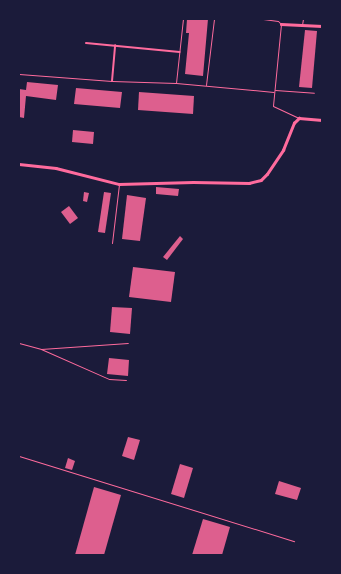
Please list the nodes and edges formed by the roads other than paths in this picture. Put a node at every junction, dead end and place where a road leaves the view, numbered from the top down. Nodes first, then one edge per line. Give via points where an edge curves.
1 (183, 19) edge
2 (214, 19) edge
3 (263, 19) edge
4 (303, 19) edge
5 (281, 24) junction
6 (302, 25) junction
7 (322, 26) edge
8 (86, 43) dead end
9 (115, 45) junction
10 (180, 52) junction
11 (19, 74) edge
12 (112, 81) junction
13 (176, 83) junction
14 (206, 86) junction
15 (274, 91) junction
16 (314, 93) dead end
17 (299, 118) junction
18 (322, 120) edge
19 (19, 164) edge
20 (119, 184) junction
21 (112, 242) dead end
22 (19, 343) edge
23 (128, 343) dead end
24 (41, 349) junction
25 (126, 380) dead end
26 (19, 456) edge
27 (294, 541) dead end

1 - 10 lane
2 - 14 lane
3 - 5 lane via 278,21
4 - 6 lane
5 - 6 street
5 - 15 lane
6 - 7 street
8 - 9 street
9 - 10 street
9 - 12 street
10 - 13 lane
11 - 12 lane
12 - 13 lane
13 - 14 lane
14 - 15 lane
15 - 16 lane
15 - 17 lane via 273,106
17 - 18 street
17 - 20 street via 267,174 256,182
19 - 20 street via 56,168
20 - 21 lane
22 - 24 lane
23 - 24 lane
24 - 25 lane via 109,379
26 - 27 lane

